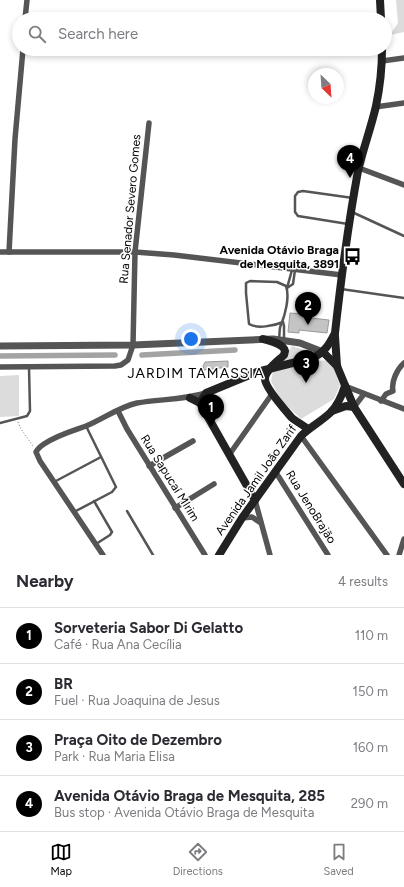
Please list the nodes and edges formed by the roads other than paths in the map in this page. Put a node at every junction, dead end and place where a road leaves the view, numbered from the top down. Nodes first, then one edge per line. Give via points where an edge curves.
1 (27, 0) edge
2 (380, 0) edge
3 (26, 12) edge
4 (381, 12) edge
5 (22, 56) edge
6 (382, 56) edge
7 (404, 58) edge
8 (382, 61) junction
9 (404, 103) edge
10 (375, 107) junction
11 (149, 123) dead end
12 (359, 168) junction
13 (404, 185) edge
14 (353, 198) junction
15 (351, 212) junction
16 (349, 224) junction
17 (404, 236) edge
18 (0, 252) edge
19 (9, 252) junction
20 (135, 252) junction
21 (294, 269) junction
22 (342, 275) junction
23 (287, 288) junction
24 (340, 289) junction
25 (404, 298) edge
26 (283, 322) junction
27 (335, 333) junction
28 (263, 339) junction
29 (281, 340) junction
30 (133, 345) junction
31 (0, 346) edge
32 (323, 352) junction
33 (404, 363) edge
34 (29, 366) junction
35 (337, 366) junction
36 (0, 367) edge
37 (272, 367) junction
38 (345, 386) junction
39 (393, 391) junction
40 (206, 393) junction
41 (272, 394) junction
42 (364, 394) junction
43 (190, 398) junction
44 (381, 401) junction
45 (200, 403) junction
46 (393, 405) junction
47 (354, 407) junction
48 (404, 409) edge
49 (118, 411) junction
50 (331, 412) junction
51 (0, 423) edge
52 (86, 426) junction
53 (308, 429) junction
54 (301, 436) junction
55 (193, 441) dead end
56 (229, 456) junction
57 (101, 457) junction
58 (149, 466) junction
59 (275, 471) junction
60 (403, 481) edge
61 (54, 482) junction
62 (214, 484) dead end
63 (255, 500) junction
64 (94, 502) junction
65 (175, 508) junction
66 (128, 511) dead end
67 (74, 512) junction
68 (242, 518) junction
69 (262, 524) junction
70 (404, 539) edge
71 (96, 544) junction
72 (222, 553) edge
73 (103, 555) edge
74 (153, 555) edge
75 (205, 555) edge
76 (270, 555) edge
77 (328, 555) edge
78 (387, 555) edge
79 (399, 555) edge

1 - 3 street
2 - 4 main road
5 - 19 street
6 - 8 main road
7 - 8 street
8 - 10 main road
9 - 10 street
10 - 12 main road
11 - 20 street, Rua Senador Severo Gomes
12 - 13 street
12 - 14 main road
14 - 15 main road
14 - 16 lane via 303,191 295,196 295,212 298,216
15 - 16 main road
15 - 17 lane
16 - 22 main road
18 - 19 street
19 - 20 street
20 - 21 street
20 - 30 street, Rua Senador Severo Gomes
21 - 22 street
21 - 23 lane
22 - 24 main road
23 - 26 lane
23 - 26 lane via 277,282 250,281 245,285 249,324 275,325
24 - 25 lane
24 - 27 main road
26 - 29 lane
27 - 32 main road
27 - 35 main road
28 - 29 street
28 - 30 street
28 - 37 main road via 285,349 284,355
29 - 32 street via 300,343
30 - 31 street
30 - 34 street via 128,360 121,365
32 - 35 main road
32 - 37 main road via 312,358
33 - 39 street via 398,371
34 - 36 street
34 - 51 lane via 30,411 27,416
35 - 38 main road
37 - 40 main road
37 - 41 main road via 265,379
38 - 42 street
38 - 47 main road
38 - 50 main road, Avenida Jamil João Zarif via 340,400
39 - 44 street via 386,394
39 - 46 street
40 - 43 street
40 - 45 main road
41 - 53 main road via 292,418
41 - 56 street
42 - 44 street
42 - 47 street
43 - 45 main road
43 - 49 street via 136,403
44 - 46 street
45 - 56 main road
46 - 48 street
47 - 50 main road via 346,406
47 - 60 main road
49 - 52 street
49 - 58 street, Rua Sapucaí MIrim
50 - 53 main road, Avenida Jamil João Zarif
52 - 57 lane
52 - 61 street via 54,438 36,452
53 - 54 main road, Avenida Jamil João Zarif
54 - 59 main road, Avenida Jamil João Zarif
54 - 78 street
55 - 58 street
56 - 63 main road
57 - 61 lane
57 - 64 lane via 116,487
58 - 65 street, Rua Sapucaí MIrim
59 - 63 main road, Avenida Jamil João Zarif
59 - 77 street, Rua JenoBrajão
61 - 67 street
62 - 65 street
63 - 68 main road, Avenida Jamil João Zarif
63 - 69 street
64 - 67 lane
64 - 71 lane via 112,532
65 - 75 street, Rua Sapucaí MIrim
66 - 74 lane
67 - 71 street
68 - 69 street via 256,518
68 - 72 main road, Avenida Jamil João Zarif
69 - 76 street
70 - 79 street
71 - 73 street

